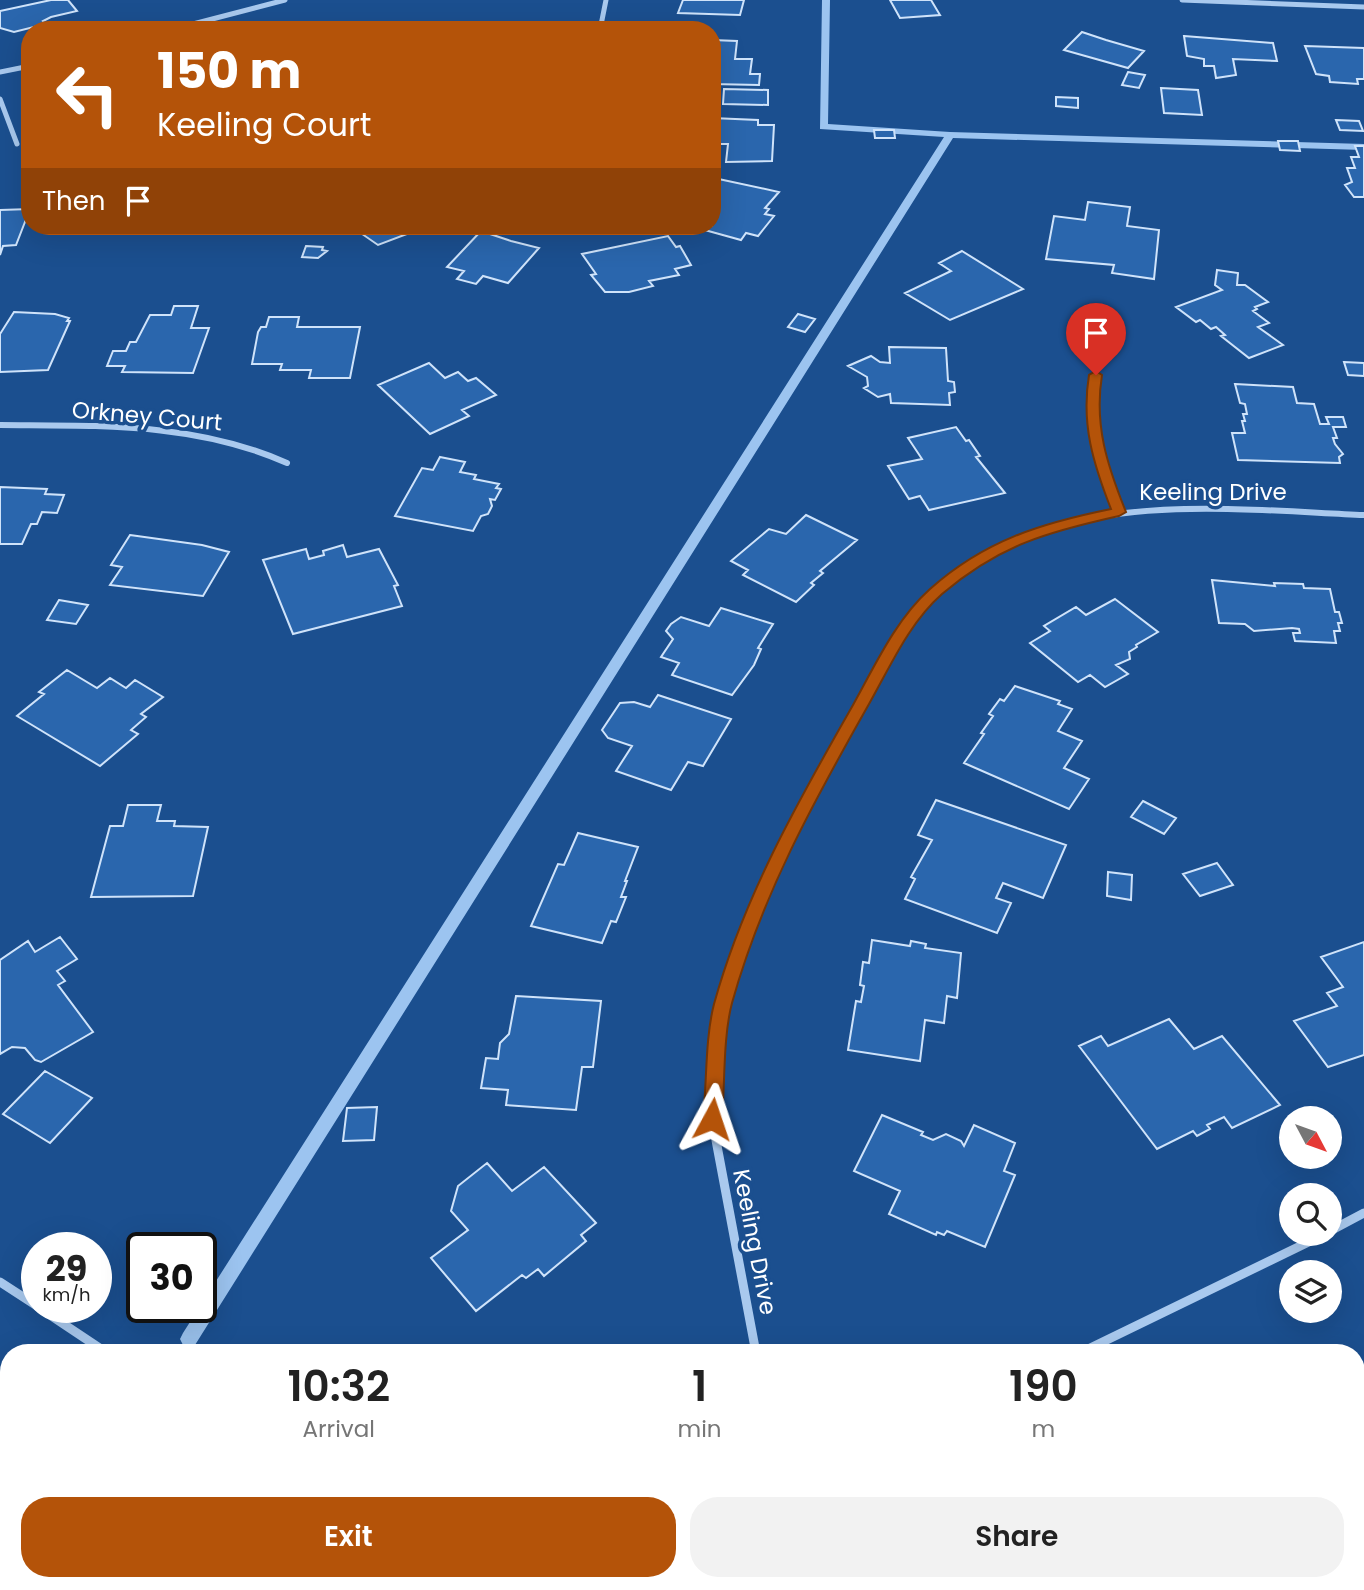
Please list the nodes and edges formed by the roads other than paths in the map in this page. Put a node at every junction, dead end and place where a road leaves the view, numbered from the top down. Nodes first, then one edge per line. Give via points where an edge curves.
1 (285, 0) edge
2 (604, 0) edge
3 (1182, 0) edge
4 (1364, 7) edge
5 (204, 21) edge
6 (601, 21) edge
7 (21, 68) edge
8 (0, 72) edge
9 (0, 99) edge
10 (17, 144) dead end
11 (1096, 375) dead end
12 (0, 425) edge
13 (287, 463) dead end
14 (1119, 512) junction
15 (1364, 515) edge
16 (1364, 1213) edge
17 (1342, 1225) edge
18 (1300, 1246) edge
19 (0, 1282) edge
20 (21, 1296) edge
21 (61, 1323) edge
22 (93, 1344) edge
23 (754, 1344) edge
24 (1099, 1344) edge

1 - 5 street
2 - 6 street
3 - 4 street
7 - 8 street
9 - 10 street
11 - 14 street via 1093,433
12 - 13 street, Orkney Court via 216,437 259,448
14 - 15 street, Keeling Drive via 1191,508
14 - 23 street, Keeling Drive via 1046,527 1006,544 934,593 907,623 886,658 797,817 756,905 722,1006 712,1119
16 - 17 street
18 - 24 street
19 - 20 street
21 - 22 street

